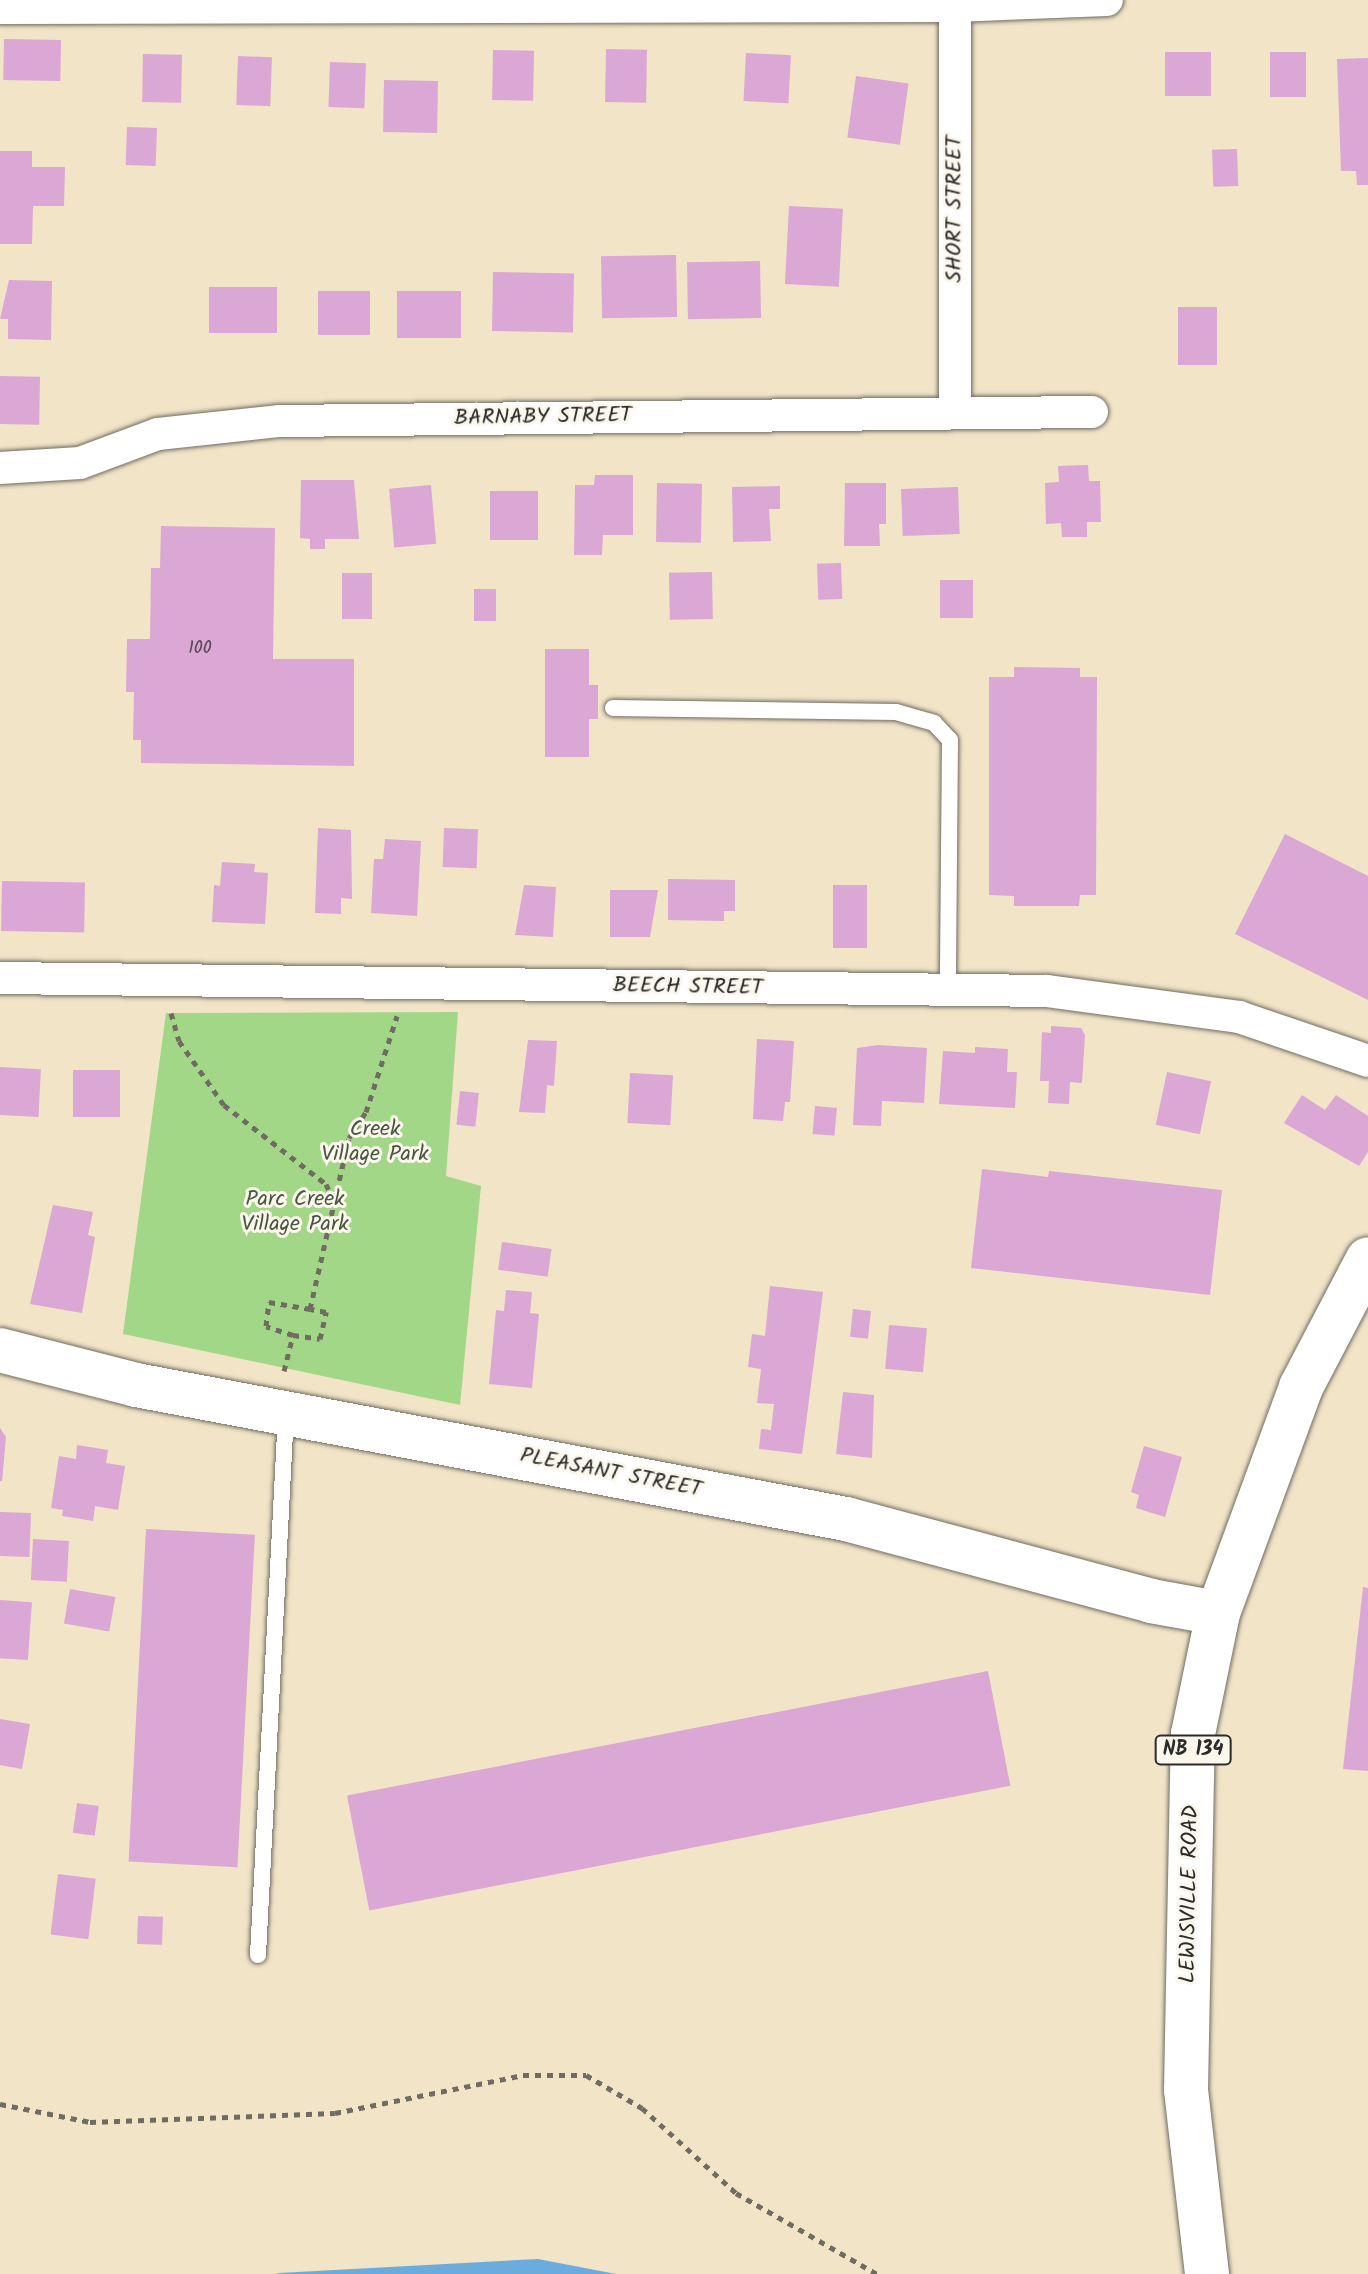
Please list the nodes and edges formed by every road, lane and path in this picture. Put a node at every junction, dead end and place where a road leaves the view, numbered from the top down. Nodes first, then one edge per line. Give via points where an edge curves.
1 (1107, 0) edge
2 (844, 2) edge
3 (955, 6) junction
4 (0, 8) edge
5 (955, 412) junction
6 (1092, 412) dead end
7 (0, 468) edge
8 (613, 708) dead end
9 (0, 978) edge
10 (161, 980) junction
11 (405, 983) junction
12 (948, 991) junction
13 (1368, 1061) edge
14 (333, 1200) junction
15 (1368, 1259) edge
16 (1356, 1301) edge
17 (310, 1309) junction
18 (293, 1335) junction
19 (0, 1350) edge
20 (286, 1412) junction
21 (1218, 1613) junction
22 (258, 1955) dead end
23 (0, 2104) edge
24 (877, 2274) edge
25 (1207, 2274) edge

1 - 3 street
2 - 3 street
2 - 4 street
3 - 5 street, SHORT STREET
5 - 6 street, BARNABY STREET
5 - 7 street, BARNABY STREET via 280,421 158,434 80,463
8 - 12 lane via 896,712 934,723 950,740
9 - 10 street, BEECH STREET
10 - 11 street, BEECH STREET
10 - 14 path via 179,1041 224,1105 326,1184
11 - 12 street, BEECH STREET
11 - 14 path via 366,1112 349,1138
12 - 13 street, BEECH STREET via 1047,991 1144,1001 1239,1017
14 - 17 path
15 - 16 street, LEWISVILLE ROAD / NB 134
16 - 21 street, LEWISVILLE ROAD / NB 134 via 1301,1387
17 - 18 path via 326,1312 320,1339
17 - 18 path via 269,1302 266,1326
18 - 20 path via 284,1368
19 - 20 street, PLEASANT STREET via 136,1385
20 - 21 street, PLEASANT STREET via 846,1519 1151,1601
20 - 22 lane
21 - 25 street, LEWISVILLE ROAD / NB 134 via 1193,1734 1186,2090
23 - 24 path via 90,2122 335,2113 523,2075 586,2075 642,2108 736,2193

